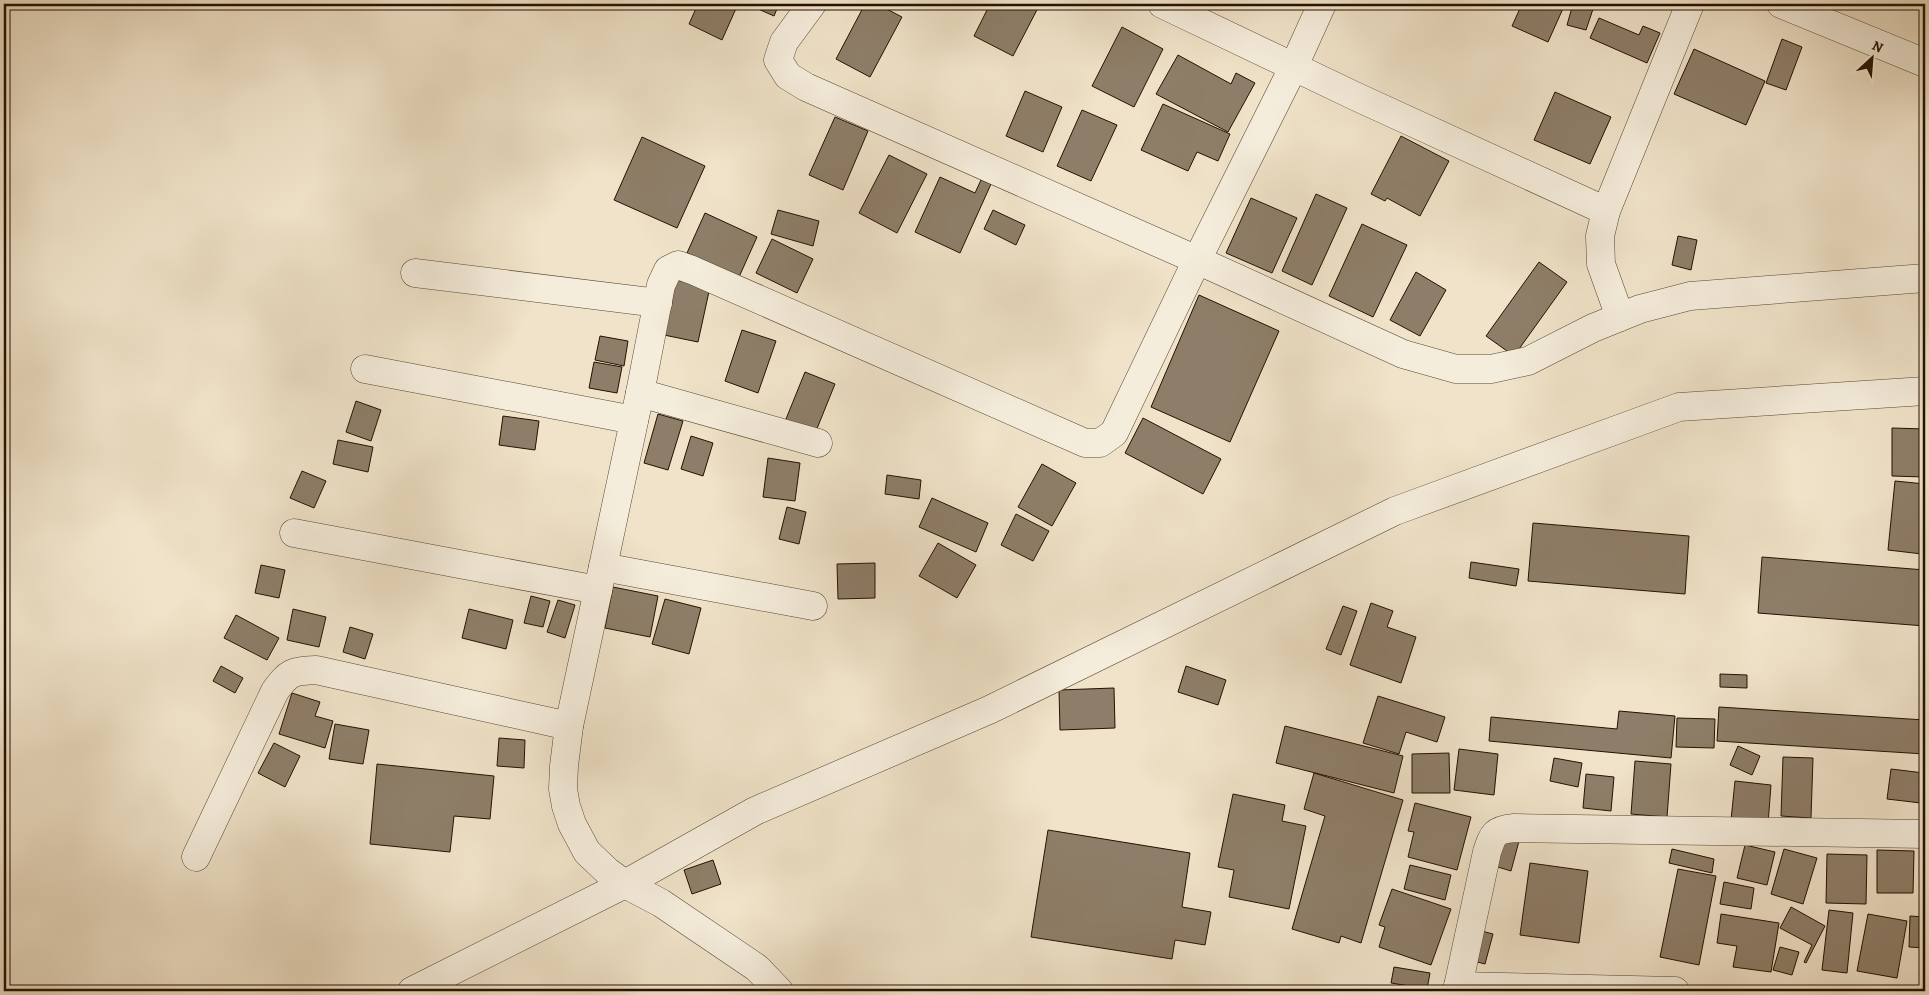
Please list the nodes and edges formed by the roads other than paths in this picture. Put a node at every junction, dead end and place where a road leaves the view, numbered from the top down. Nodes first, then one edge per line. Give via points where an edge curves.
1 (812, 4) edge
2 (1162, 4) edge
3 (1322, 4) edge
4 (1690, 4) edge
5 (1780, 4) edge
6 (1925, 62) edge
7 (1294, 66) junction
8 (1606, 211) junction
9 (1197, 260) junction
10 (415, 273) dead end
11 (1925, 278) edge
12 (658, 303) junction
13 (1620, 317) junction
14 (365, 369) dead end
15 (1925, 392) edge
16 (640, 393) junction
17 (634, 420) junction
18 (818, 443) dead end
19 (294, 533) dead end
20 (601, 578) junction
21 (813, 606) dead end
22 (569, 726) junction
23 (1925, 834) edge
24 (196, 857) dead end
25 (625, 884) junction
26 (755, 980) edge
27 (1457, 988) edge
28 (412, 991) edge
29 (779, 991) edge
30 (1675, 991) edge

1 - 9 street via 784,42 778,60 788,76 806,87
2 - 7 street
3 - 7 street
4 - 8 street
5 - 6 street
7 - 8 street
7 - 9 street
8 - 13 street via 1600,236 1601,264
9 - 12 street via 1114,433 1100,443 1085,443 678,265 668,270
9 - 13 street via 1403,354 1456,369 1491,370 1528,360
10 - 12 street
11 - 13 street via 1690,296
12 - 16 street
14 - 17 street
15 - 25 street via 1679,407 1395,511 989,710 755,810
16 - 17 street
16 - 18 street
17 - 20 street
19 - 20 street
20 - 21 street
20 - 22 street
22 - 24 street via 316,670 297,671 285,677 275,692
22 - 25 street via 564,788 572,824 587,852
23 - 27 street via 1500,830 1492,838 1487,852
25 - 26 street via 661,903
25 - 28 street
26 - 29 street
27 - 30 street

